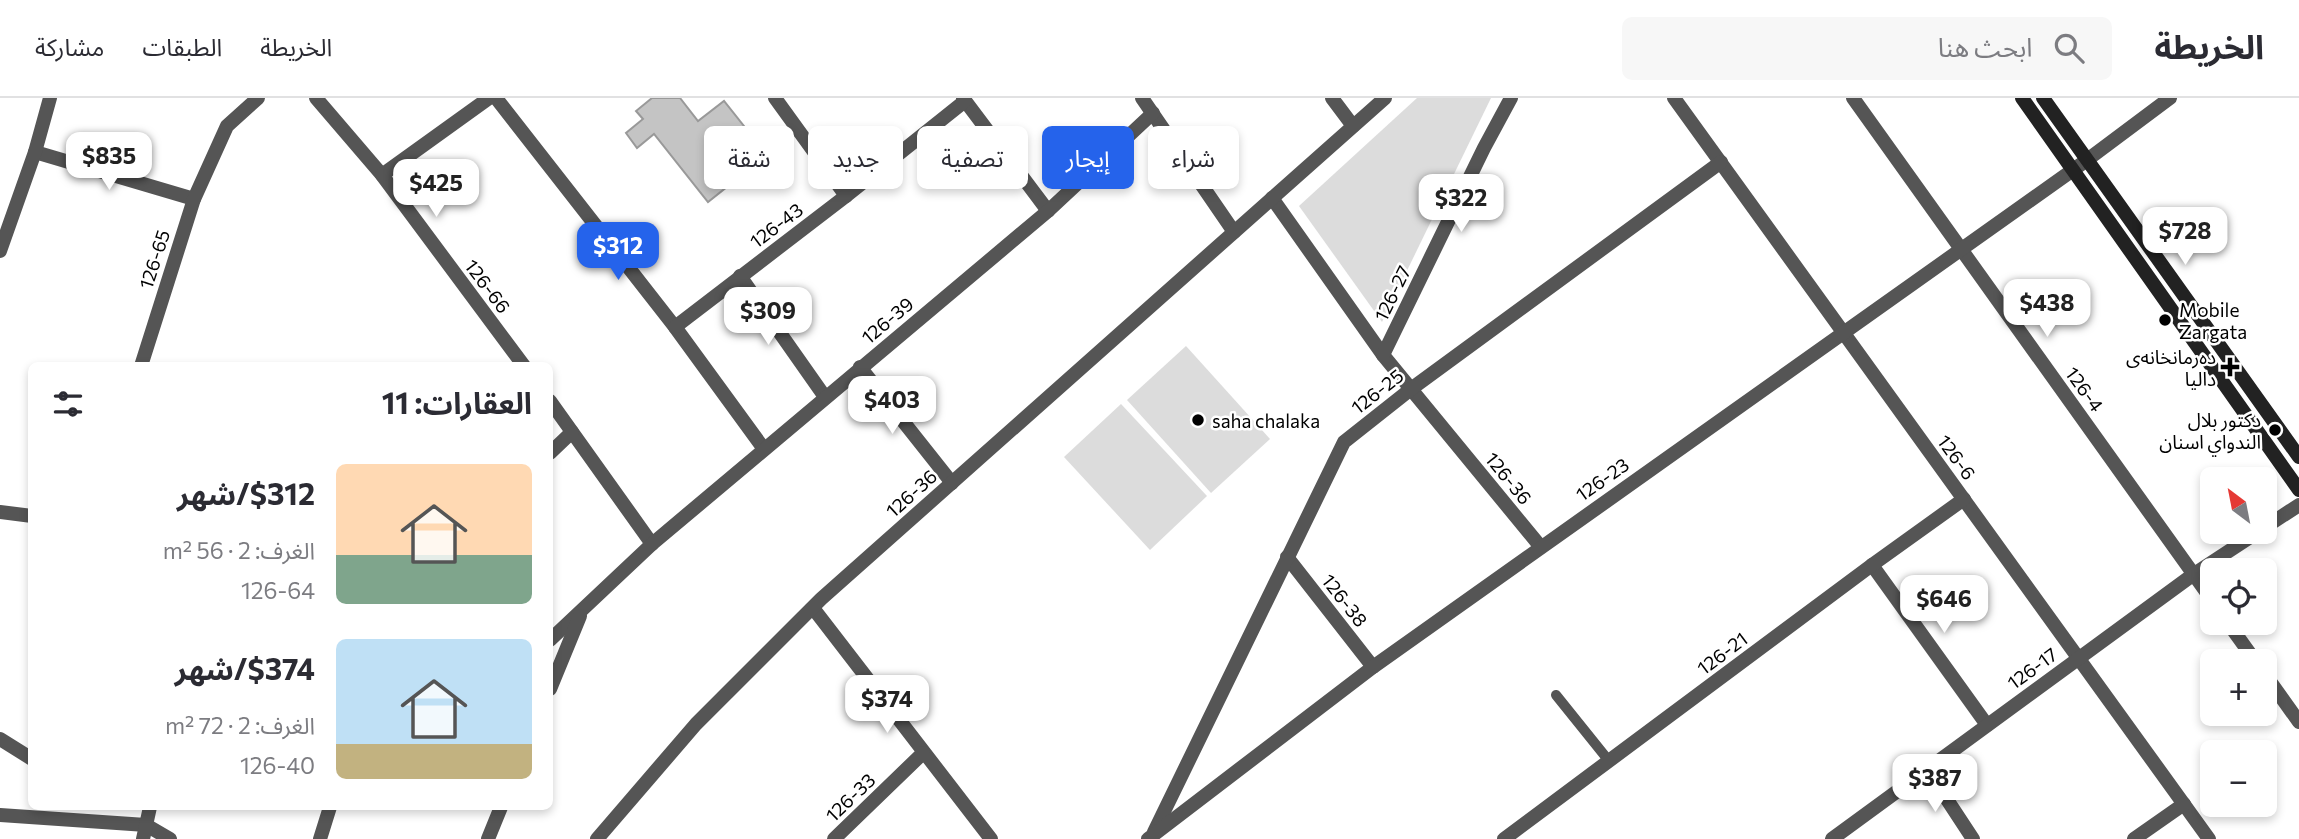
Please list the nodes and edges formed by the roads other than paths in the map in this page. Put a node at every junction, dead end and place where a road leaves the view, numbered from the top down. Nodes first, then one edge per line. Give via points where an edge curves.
1 (50, 98) edge
2 (258, 98) edge
3 (316, 98) edge
4 (489, 98) edge
5 (496, 98) edge
6 (775, 98) edge
7 (1142, 98) edge
8 (1332, 98) edge
9 (1385, 98) edge
10 (1511, 98) edge
11 (1674, 98) edge
12 (1853, 98) edge
13 (2022, 98) edge
14 (2043, 98) edge
15 (2170, 98) edge
16 (964, 99) edge
17 (1153, 113) junction
18 (1353, 126) junction
19 (35, 152) junction
20 (2087, 160) junction
21 (1721, 162) junction
22 (2073, 170) junction
23 (382, 175) junction
24 (846, 197) junction
25 (1272, 198) junction
26 (194, 199) junction
27 (1048, 211) junction
28 (1234, 232) junction
29 (1, 240) edge
30 (1960, 248) junction
31 (740, 276) junction
32 (675, 327) junction
33 (1843, 331) junction
34 (1383, 355) junction
35 (142, 362) edge
36 (521, 362) edge
37 (860, 367) junction
38 (1410, 388) junction
39 (825, 397) junction
40 (553, 405) edge
41 (572, 432) junction
42 (764, 449) junction
43 (553, 450) edge
44 (2299, 457) edge
45 (952, 483) junction
46 (2299, 490) edge
47 (1964, 499) junction
48 (2299, 505) edge
49 (0, 512) edge
50 (28, 516) edge
51 (2277, 519) edge
52 (652, 544) junction
53 (2240, 544) edge
54 (1540, 547) junction
55 (1286, 557) junction
56 (1872, 565) junction
57 (2194, 574) junction
58 (2200, 583) edge
59 (813, 608) junction
60 (582, 611) junction
61 (553, 637) edge
62 (2079, 658) junction
63 (1373, 667) junction
64 (553, 682) edge
65 (2277, 691) edge
66 (1556, 695) dead end
67 (2299, 722) edge
68 (1987, 725) junction
69 (0, 739) edge
70 (923, 753) junction
71 (28, 756) edge
72 (1609, 761) junction
73 (1927, 769) junction
74 (2184, 804) junction
75 (149, 810) edge
76 (329, 810) edge
77 (500, 810) edge
78 (0, 815) edge
79 (145, 832) edge
80 (1150, 838) edge
81 (170, 839) edge
82 (320, 839) edge
83 (488, 839) edge
84 (597, 839) edge
85 (834, 839) edge
86 (992, 839) edge
87 (1504, 839) edge
88 (1832, 839) edge
89 (1972, 839) edge
90 (2134, 839) edge
91 (2209, 839) edge

1 - 19 street
2 - 26 street, 126-65 via 227,126
3 - 23 street, 126-66
4 - 23 street
5 - 32 street
6 - 24 street
7 - 17 street
8 - 18 street
9 - 18 street, 126-36
10 - 34 street, 126-27
11 - 21 street, 126-6
12 - 30 street, 126-4
13 - 22 main road
14 - 20 main road
15 - 20 street, 126-23
16 - 24 street, 126-43
16 - 27 street
17 - 27 street, 126-39
17 - 28 street
18 - 25 street, 126-36
19 - 26 street
19 - 29 street
20 - 22 street, 126-23
20 - 44 main road
21 - 33 street, 126-6
21 - 38 street, 126-25
22 - 30 street, 126-23
22 - 46 main road
23 - 36 street, 126-66
24 - 31 street, 126-43
25 - 28 street, 126-36
25 - 34 street, 126-36
26 - 35 street, 126-65
27 - 37 street, 126-39
28 - 45 street, 126-36
30 - 33 street, 126-23
30 - 57 street, 126-4
31 - 32 street, 126-43
31 - 39 street
32 - 42 street
33 - 47 street, 126-6
33 - 54 street, 126-23
34 - 38 street, 126-36
37 - 39 street, 126-39
37 - 45 street
38 - 54 street, 126-36
38 - 55 street, 126-25 via 1344,442
39 - 42 street, 126-39
40 - 41 street
41 - 43 street
41 - 52 street
42 - 52 street, 126-39
45 - 59 street, 126-36
47 - 56 street, 126-21
47 - 62 street, 126-6
48 - 51 street
49 - 50 street
52 - 60 street, 126-39
53 - 57 street, 126-17
54 - 63 street, 126-23
55 - 63 street, 126-38
55 - 80 street, 126-25
56 - 68 street
56 - 72 street, 126-21
57 - 58 street, 126-4
57 - 62 street, 126-17
59 - 70 street
59 - 84 street, 126-36 via 696,724
60 - 61 street, 126-39
60 - 64 street
62 - 68 street, 126-17
62 - 74 street, 126-6
63 - 80 street, 126-23
65 - 67 street
66 - 72 lane
68 - 73 street, 126-17
69 - 71 street
70 - 85 street, 126-33
70 - 86 street
72 - 87 street, 126-21
73 - 88 street, 126-17
73 - 89 street
74 - 90 street
74 - 91 street, 126-6
75 - 79 street
76 - 82 street
77 - 83 street
78 - 79 street
79 - 81 street

